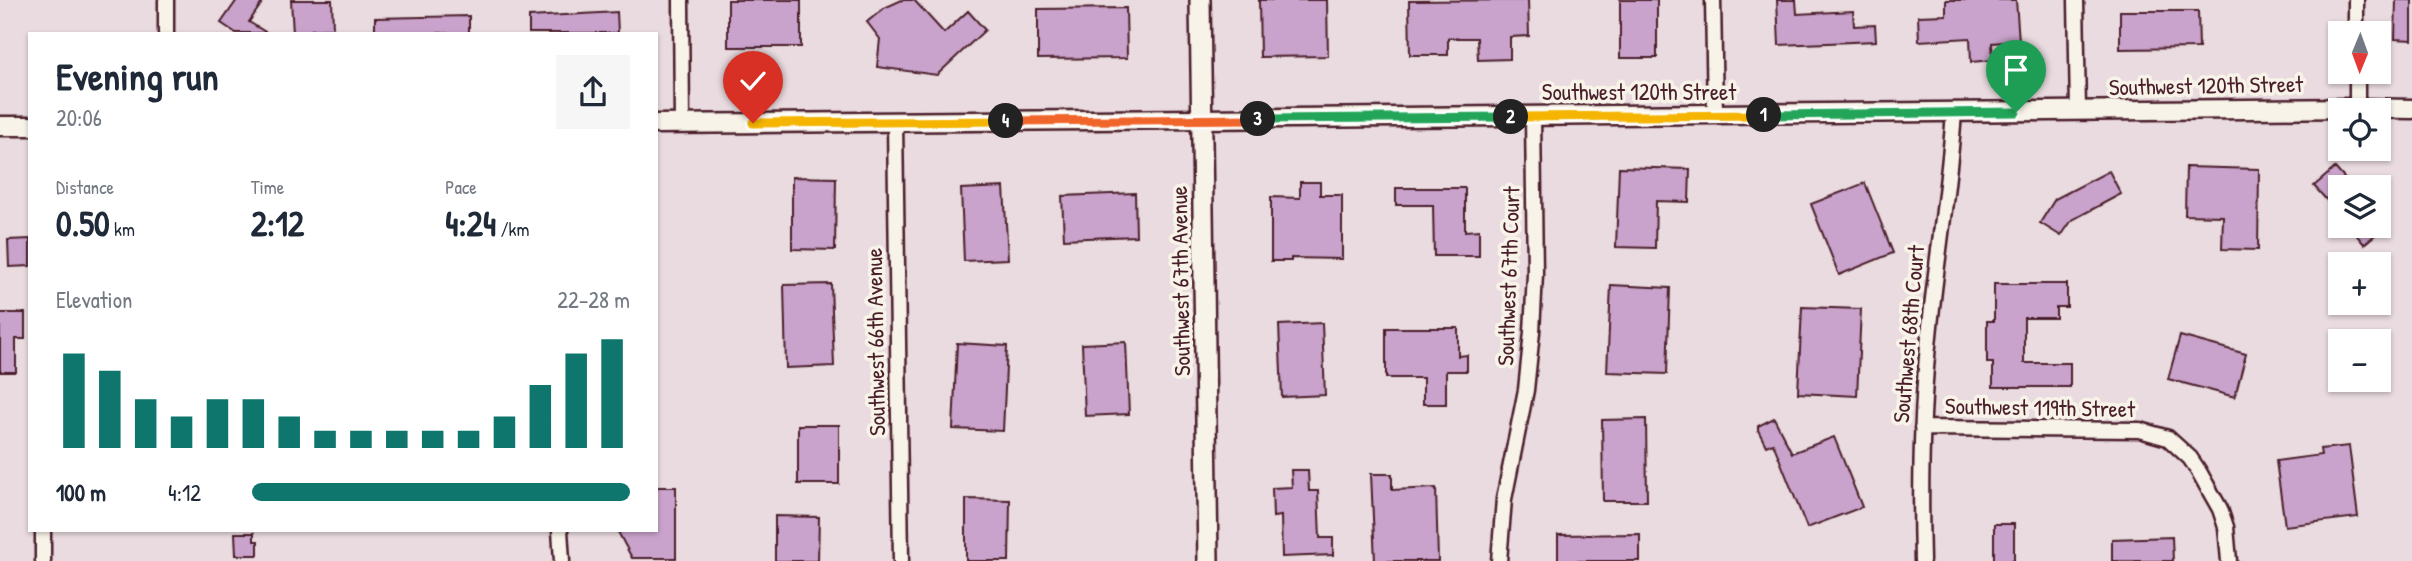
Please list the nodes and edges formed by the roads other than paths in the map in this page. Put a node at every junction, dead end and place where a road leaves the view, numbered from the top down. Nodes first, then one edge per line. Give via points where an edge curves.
1 (166, 0) edge
2 (681, 0) edge
3 (1200, 0) edge
4 (1713, 0) edge
5 (2077, 0) edge
6 (2356, 0) edge
7 (2356, 21) edge
8 (166, 32) edge
9 (2328, 108) edge
10 (2391, 109) edge
11 (2412, 109) edge
12 (2078, 111) junction
13 (1954, 113) junction
14 (1715, 115) junction
15 (1532, 116) junction
16 (1202, 119) junction
17 (895, 122) junction
18 (658, 124) edge
19 (682, 124) junction
20 (0, 126) edge
21 (28, 126) edge
22 (1922, 428) junction
23 (43, 532) edge
24 (560, 532) edge
25 (43, 561) edge
26 (562, 561) edge
27 (901, 561) edge
28 (1208, 561) edge
29 (1499, 561) edge
30 (1922, 561) edge
31 (2229, 561) edge

1 - 8 street
2 - 19 street
3 - 16 main road, Southwest 67th Avenue
4 - 14 street
5 - 12 street
6 - 7 street
9 - 12 street, Southwest 120th Street
10 - 11 street, Southwest 120th Street
12 - 13 street, Southwest 120th Street
13 - 14 street, Southwest 120th Street
13 - 22 street, Southwest 68th Court
14 - 15 street, Southwest 120th Street
15 - 16 street, Southwest 120th Street
15 - 29 street, Southwest 67th Court via 1535,274 1530,358 1504,499
16 - 17 street, Southwest 120th Street
16 - 28 main road, Southwest 67th Avenue
17 - 19 street, Southwest 120th Street
17 - 27 street, Southwest 66th Avenue
18 - 19 street, Southwest 120th Street
20 - 21 street
22 - 30 street, Southwest 68th Court
22 - 31 street, Southwest 119th Street via 2140,430 2168,439 2190,458 2220,509
23 - 25 street
24 - 26 street

